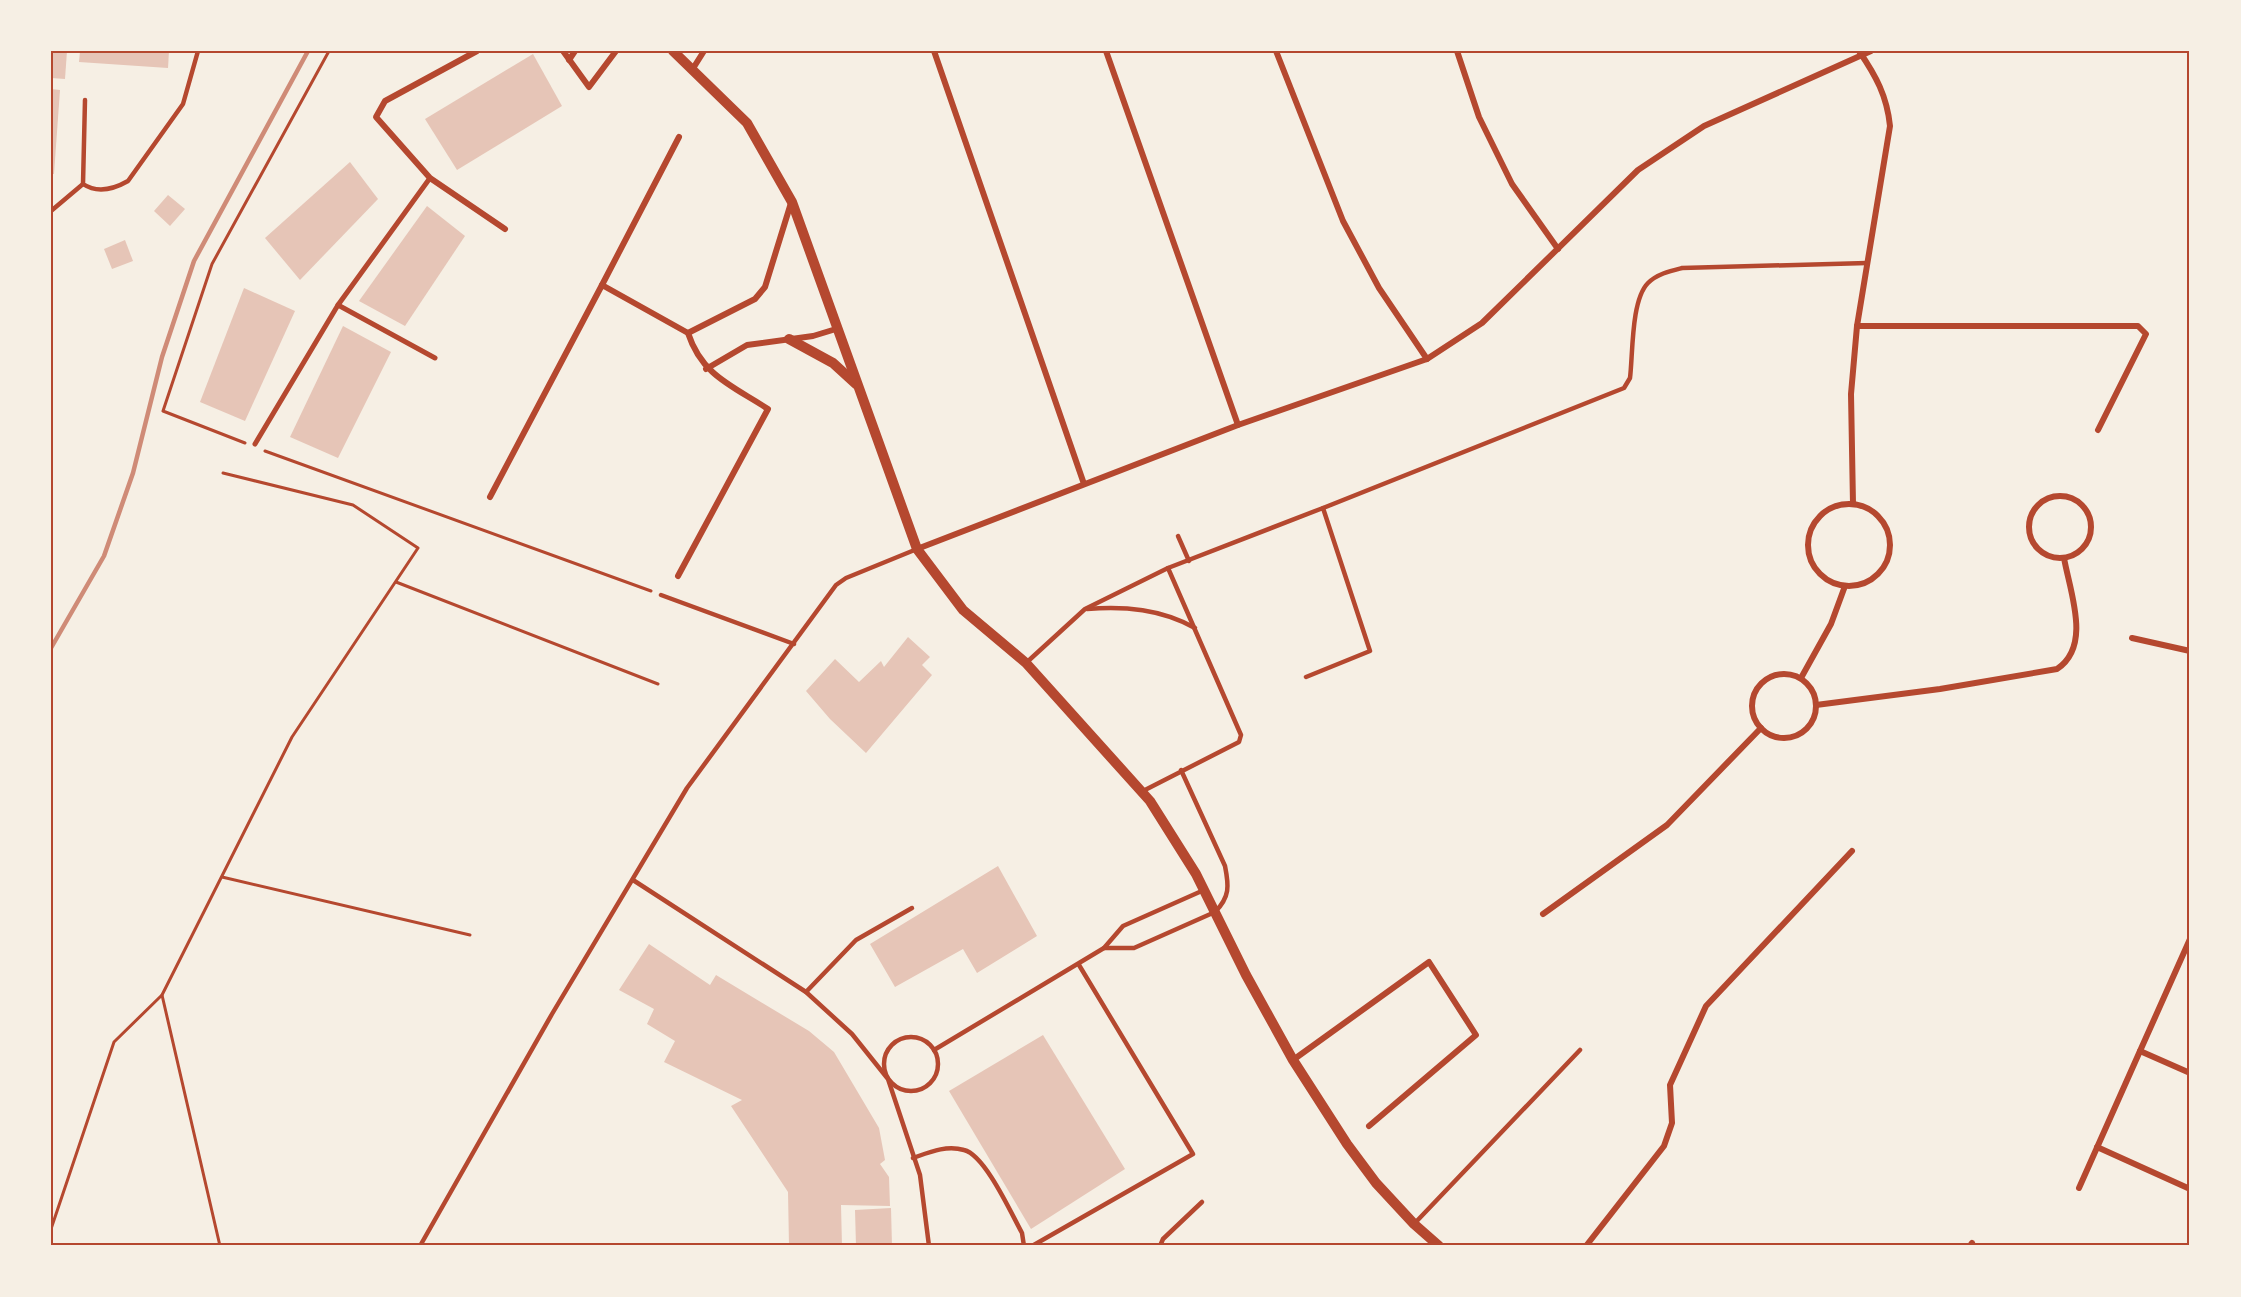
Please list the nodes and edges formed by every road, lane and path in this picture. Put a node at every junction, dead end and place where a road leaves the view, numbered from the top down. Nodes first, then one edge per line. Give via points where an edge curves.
1 (198, 51) edge
2 (329, 51) edge
3 (477, 51) edge
4 (563, 51) edge
5 (575, 51) edge
6 (616, 51) edge
7 (673, 51) edge
8 (704, 51) edge
9 (934, 51) edge
10 (1106, 51) edge
11 (1276, 51) edge
12 (1457, 51) edge
13 (1871, 51) edge
14 (1861, 53) edge
15 (569, 60) junction
16 (692, 70) junction
17 (85, 100) dead end
18 (679, 137) dead end
19 (430, 178) junction
20 (83, 184) junction
21 (792, 202) junction
22 (51, 211) edge
23 (505, 229) dead end
24 (1557, 249) junction
25 (1867, 263) junction
26 (602, 285) junction
27 (338, 305) junction
28 (1857, 326) junction
29 (836, 329) junction
30 (688, 333) junction
31 (789, 339) junction
32 (435, 358) dead end
33 (1427, 359) junction
34 (706, 369) junction
35 (856, 384) junction
36 (1238, 425) junction
37 (2098, 430) dead end
38 (254, 445) joint
39 (265, 451) dead end
40 (223, 473) dead end
41 (1084, 484) junction
42 (490, 497) dead end
43 (1854, 504) junction
44 (1323, 508) junction
45 (1178, 536) dead end
46 (917, 549) junction
47 (2064, 558) junction
48 (1189, 561) junction
49 (1168, 568) junction
50 (678, 576) dead end
51 (396, 582) junction
52 (1845, 586) junction
53 (661, 595) joint
54 (1085, 609) junction
55 (1196, 628) junction
56 (2132, 638) dead end
57 (795, 644) junction
58 (2190, 651) edge
59 (1026, 663) junction
60 (1306, 677) dead end
61 (1801, 678) junction
62 (657, 684) dead end
63 (1816, 705) junction
64 (1761, 728) junction
65 (1181, 770) junction
66 (1142, 792) junction
67 (1852, 851) dead end
68 (222, 877) junction
69 (633, 880) junction
70 (1204, 890) junction
71 (912, 908) dead end
72 (1215, 912) junction
73 (1543, 914) dead end
74 (470, 935) dead end
75 (2190, 939) edge
76 (1104, 948) junction
77 (1079, 965) junction
78 (806, 992) junction
79 (162, 996) junction
80 (934, 1050) junction
81 (1580, 1050) dead end
82 (2140, 1051) junction
83 (1293, 1060) junction
84 (2190, 1073) edge
85 (888, 1079) junction
86 (1369, 1126) dead end
87 (2097, 1147) junction
88 (913, 1158) junction
89 (2079, 1188) dead end
90 (2190, 1189) edge
91 (1202, 1202) dead end
92 (1414, 1224) junction
93 (51, 1229) edge
94 (220, 1246) edge
95 (420, 1246) edge
96 (928, 1246) edge
97 (1024, 1246) edge
98 (1032, 1246) edge
99 (1160, 1246) edge
100 (1439, 1246) edge
101 (1586, 1246) edge

1 - 20 lane via 183,104 128,181 115,188 98,189
2 - 38 path via 212,264 162,411
3 - 19 street via 385,101 378,109 376,117
4 - 15 street
5 - 15 street
6 - 15 street via 588,87
7 - 16 street
8 - 16 street
9 - 41 street
10 - 36 street
11 - 33 street via 1343,221 1379,288
12 - 24 street via 1479,117 1512,184
13 - 14 street
14 - 24 street via 1704,126 1638,170
14 - 25 street via 1881,84 1890,126
16 - 21 street via 747,123
17 - 20 lane
18 - 26 street
19 - 23 street
19 - 27 street
20 - 22 lane
21 - 29 street
21 - 30 street via 765,287 755,299
24 - 33 street via 1482,323
25 - 28 street
25 - 44 lane via 1682,268 1662,274 1648,283 1639,296 1630,378 1624,388
26 - 30 street
26 - 42 street
27 - 32 street
27 - 38 street
28 - 37 street via 2138,326 2146,334
28 - 43 street via 1851,394
29 - 31 street
29 - 35 street
30 - 34 street
31 - 34 street via 747,345
31 - 35 street via 832,363
33 - 36 street
34 - 50 street via 768,409
35 - 46 street
36 - 41 street
39 - 53 path
40 - 51 path via 353,505 418,548
41 - 46 street
43 - 52 street via 1881,519 1890,549 1885,565 1875,577
43 - 52 street via 1823,513 1813,525 1808,541 1817,571
44 - 48 lane
44 - 60 lane via 1370,651
45 - 48 lane
46 - 57 lane via 836,585
46 - 59 street via 963,610
47 - 47 street via 2079,552 2087,543 2091,522 2079,501 2058,495 2039,503 2029,520 2028,531 2038,550 2047,556
47 - 63 street via 2076,646 2068,662 2057,669
48 - 49 lane
49 - 54 lane
49 - 55 lane
51 - 62 path
51 - 68 path via 292,738
52 - 61 street via 1831,624
53 - 57 lane
54 - 55 lane via 1116,607 1173,615
54 - 59 lane
55 - 65 lane via 1241,735 1239,742
56 - 58 street
57 - 69 lane via 687,788
59 - 66 street
61 - 63 street via 1809,685
61 - 64 street via 1781,673 1771,676 1756,690 1752,710
63 - 64 street via 1807,729 1796,736 1771,736
64 - 73 street via 1667,825
65 - 66 lane
65 - 72 lane via 1225,866 1225,902
66 - 70 street
67 - 101 street via 1706,1006 1670,1084 1672,1124 1664,1146
68 - 74 path
68 - 79 path
69 - 78 lane
69 - 95 lane
70 - 72 street
70 - 76 lane via 1123,926
71 - 78 lane via 856,940
72 - 76 lane via 1134,948
72 - 83 street
75 - 82 street
76 - 77 lane
77 - 80 lane
77 - 98 lane via 1193,1154
78 - 85 lane via 852,1034
79 - 93 path via 114,1042
79 - 94 path
80 - 85 lane via 938,1066 926,1087 909,1092
80 - 85 lane via 913,1037 896,1041 884,1063
81 - 92 lane
82 - 84 street
82 - 87 street
83 - 86 street via 1429,962 1476,1035
83 - 92 street via 1347,1144
85 - 88 lane
87 - 89 street
87 - 90 street
88 - 96 lane via 920,1175
88 - 97 lane via 942,1148 964,1150 977,1157 1022,1233
91 - 99 lane
92 - 100 street

